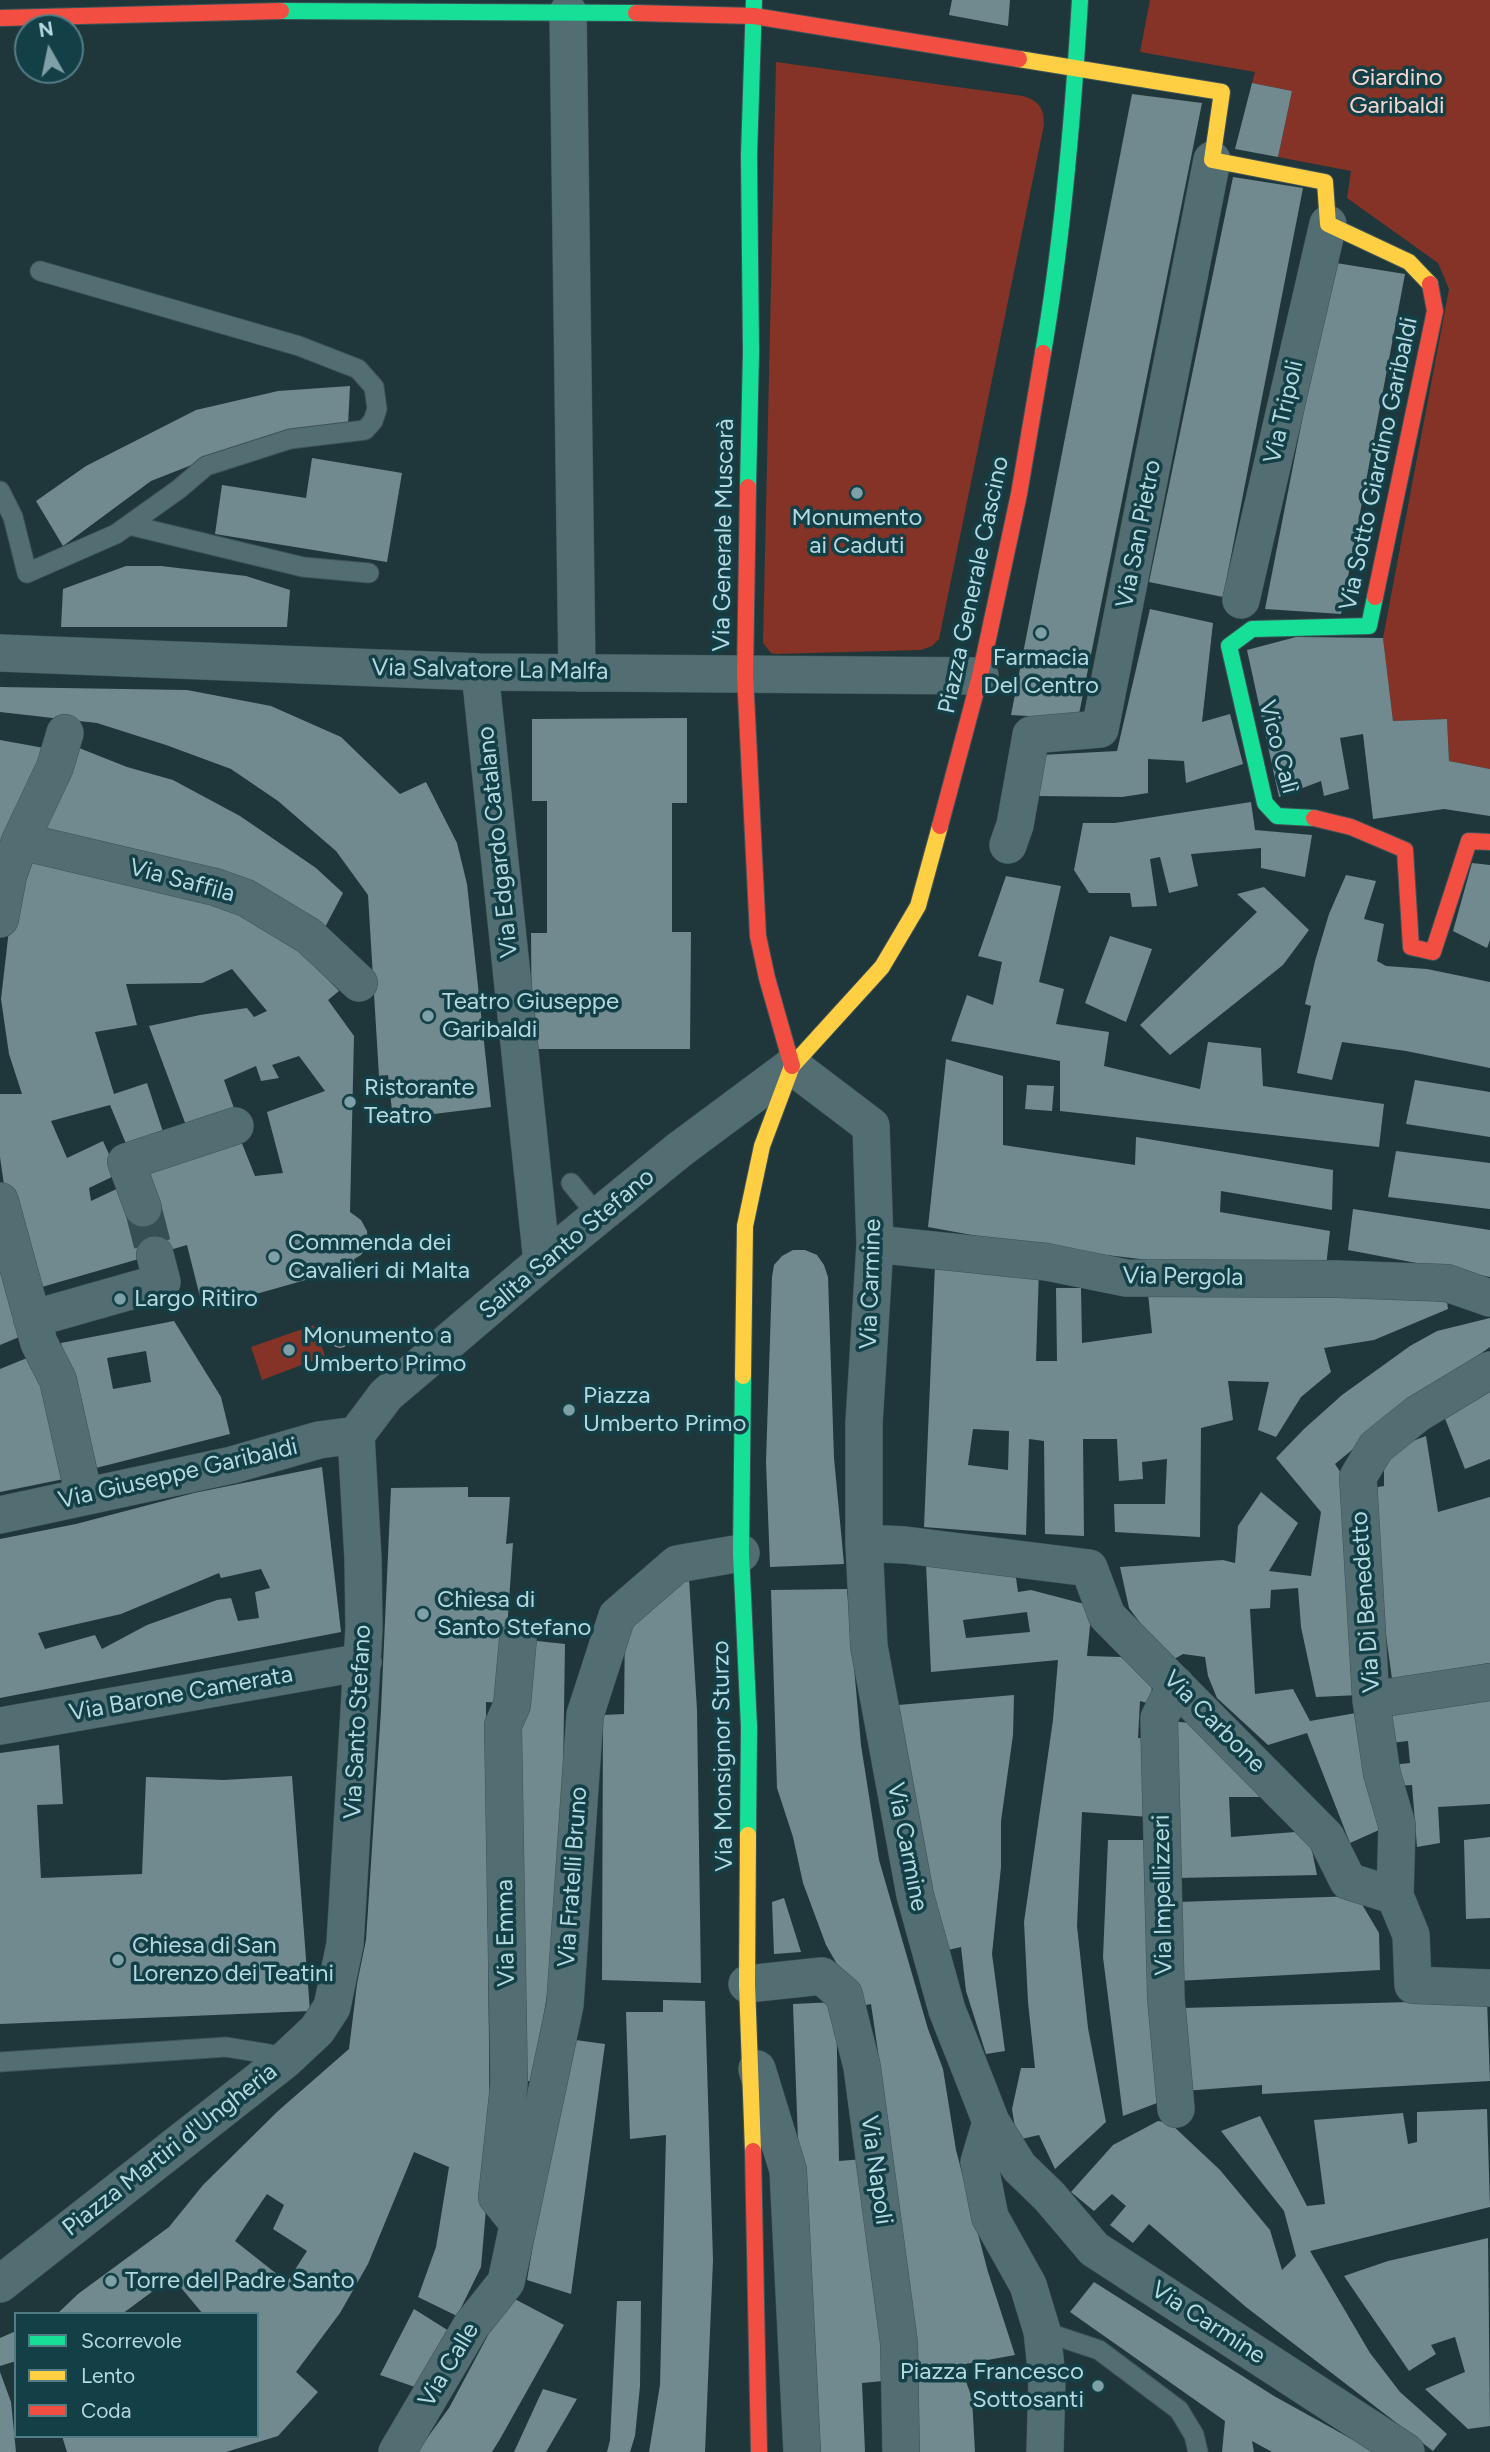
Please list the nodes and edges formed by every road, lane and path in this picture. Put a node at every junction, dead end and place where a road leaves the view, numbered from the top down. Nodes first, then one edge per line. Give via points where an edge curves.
1 (1080, 0) edge
2 (297, 6) edge
3 (754, 8) edge
4 (568, 12) junction
5 (0, 18) edge
6 (1076, 67) junction
7 (1212, 160) junction
8 (1328, 224) junction
9 (40, 271) dead end
10 (0, 491) edge
11 (129, 525) junction
12 (369, 573) dead end
13 (1241, 600) dead end
14 (1230, 646) joint
15 (0, 653) edge
16 (480, 672) junction
17 (577, 673) junction
18 (745, 675) junction
19 (980, 676) junction
20 (65, 733) dead end
21 (20, 841) junction
22 (1490, 842) edge
23 (1008, 845) dead end
24 (0, 919) edge
25 (359, 983) dead end
26 (792, 1066) junction
27 (235, 1126) dead end
28 (571, 1183) dead end
29 (0, 1201) edge
30 (143, 1208) tunnel mouth
31 (599, 1217) junction
32 (875, 1244) junction
33 (542, 1262) junction
34 (158, 1268) dead end
35 (1490, 1298) edge
36 (32, 1319) junction
37 (1490, 1370) edge
38 (356, 1435) junction
39 (84, 1496) junction
40 (0, 1515) edge
41 (864, 1543) junction
42 (741, 1553) junction
43 (518, 1639) dead end
44 (363, 1662) junction
45 (1490, 1682) edge
46 (1176, 1685) junction
47 (1371, 1700) junction
48 (0, 1726) edge
49 (1395, 1896) junction
50 (747, 1984) junction
51 (1490, 1988) edge
52 (332, 2007) joint
53 (751, 2051) junction
54 (285, 2060) junction
55 (0, 2062) edge
56 (1176, 2109) dead end
57 (991, 2122) junction
58 (517, 2222) junction
59 (506, 2282) joint
60 (0, 2284) edge
61 (1042, 2331) junction
62 (397, 2452) edge
63 (758, 2452) edge
64 (802, 2452) edge
65 (901, 2452) edge
66 (1045, 2452) edge
67 (1198, 2452) edge
68 (1406, 2452) edge

1 - 6 main road, Piazza Generale Cascino
2 - 4 main road
2 - 5 main road
3 - 4 main road
3 - 6 main road
3 - 18 main road, Via Generale Muscarà
4 - 17 street
6 - 7 main road via 1222,92
6 - 19 main road, Piazza Generale Cascino via 1055,285 1019,494
7 - 8 main road via 1325,182
7 - 23 street, Via San Pietro via 1100,729 1031,735
8 - 13 street, Via Tripoli
8 - 14 main road, Via Sotto Giardino Garibaldi via 1409,262 1431,285 1435,310 1369,626 1252,629
9 - 11 lane via 299,346 358,369 374,387 377,409 365,430 290,439 206,466
10 - 11 lane via 13,517 27,573
11 - 12 lane via 303,567
14 - 22 main road, Vico Calì via 1265,803 1277,816 1316,818 1405,850 1411,947 1433,951 1469,841
15 - 16 street, Via Salvatore La Malfa
16 - 17 street, Via Salvatore La Malfa
16 - 33 street, Via Edgardo Catalano via 540,1165
17 - 18 street, Via Salvatore La Malfa
18 - 19 street, Via Salvatore La Malfa
18 - 26 main road, Via Generale Muscarà via 758,936
19 - 26 main road, Piazza Generale Cascino via 918,906 882,967
20 - 21 street via 55,767
21 - 24 street
21 - 25 street, Via Saffila via 246,898 309,936
26 - 31 street, Salita Santo Stefano
26 - 32 street, Via Carmine via 871,1126
26 - 42 main road, Via Monsignor Sturzo via 762,1146 745,1226
27 - 30 street via 126,1162
28 - 31 lane
29 - 36 street
31 - 33 street, Salita Santo Stefano
32 - 35 street, Via Pergola via 1047,1262 1126,1278 1447,1283
32 - 41 street, Via Carmine via 864,1423
33 - 38 street, Salita Santo Stefano via 386,1395
34 - 36 street
36 - 39 street via 58,1380
37 - 47 street, Via Di Benedetto via 1417,1414 1376,1447 1358,1477
38 - 39 street, Via Giuseppe Garibaldi
38 - 44 street, Via Santo Stefano
39 - 40 street, Via Giuseppe Garibaldi
41 - 46 street, Via Carbone via 1089,1568 1107,1616
41 - 57 street, Via Carmine via 869,1646 915,1895 947,2010
42 - 50 main road, Via Monsignor Sturzo via 749,1727
42 - 58 street, Via Fratelli Bruno via 677,1563 617,1616 585,1715 565,2006
43 - 58 street, Via Emma via 512,1705 503,1725 509,2084 497,2197
44 - 48 street, Via Barone Camerata
44 - 52 street, Via Santo Stefano via 345,1944
45 - 47 street
46 - 49 street, Via Carbone via 1326,1837 1348,1881
46 - 56 street, Via Impellizzeri via 1159,1718 1166,1998
47 - 49 street, Via Di Benedetto via 1382,1774 1397,1825
49 - 51 street via 1411,1935 1413,1985
50 - 53 main road, Via Monsignor Sturzo
50 - 65 street, Via Napoli via 822,1976 844,1995 862,2067 899,2343
52 - 54 street, Piazza Martiri d'Ungheria via 317,2030
53 - 63 main road, Via Monsignor Sturzo
53 - 64 street via 788,2169
54 - 55 lane via 226,2047
54 - 60 street, Piazza Martiri d'Ungheria
57 - 61 street via 979,2162 990,2217 1028,2285
57 - 68 street, Via Carmine via 1019,2167 1094,2249
58 - 59 street, Via Fratelli Bruno
59 - 62 street, Via Calle via 471,2326
61 - 66 street
61 - 67 lane via 1099,2350 1179,2410

